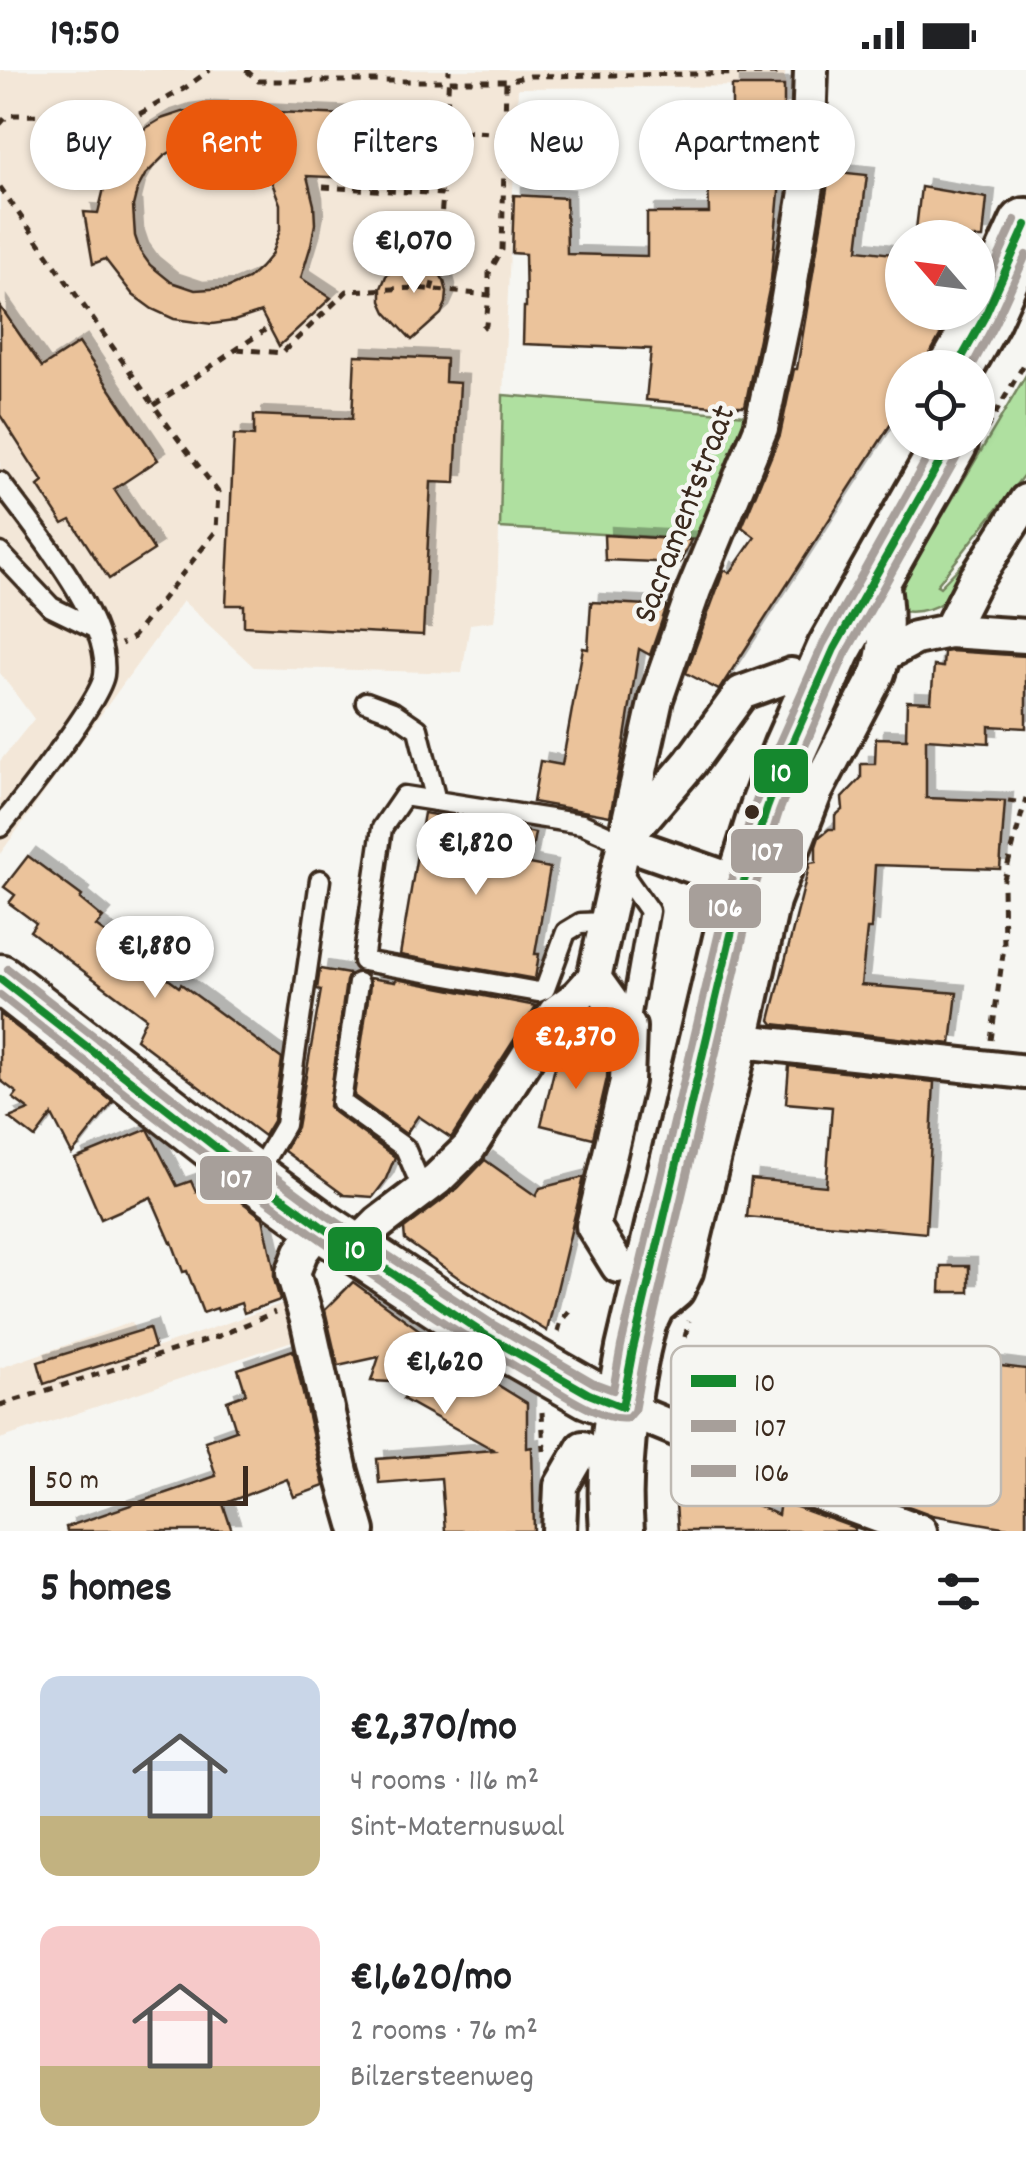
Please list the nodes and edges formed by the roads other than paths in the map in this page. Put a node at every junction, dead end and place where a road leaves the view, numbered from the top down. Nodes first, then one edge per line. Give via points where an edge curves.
1 (811, 71) edge
2 (1026, 225) edge
3 (1026, 304) edge
4 (966, 350) edge
5 (995, 362) edge
6 (904, 460) edge
7 (941, 460) edge
8 (0, 482) edge
9 (1026, 501) edge
10 (0, 554) edge
11 (879, 568) junction
12 (94, 628) junction
13 (949, 631) junction
14 (1026, 636) edge
15 (886, 654) junction
16 (791, 675) junction
17 (366, 702) dead end
18 (436, 802) junction
19 (0, 827) edge
20 (620, 854) junction
21 (320, 880) dead end
22 (731, 880) junction
23 (606, 922) junction
24 (594, 978) junction
25 (0, 979) edge
26 (358, 982) dead end
27 (629, 1028) junction
28 (742, 1042) junction
29 (1026, 1072) edge
30 (254, 1177) junction
31 (423, 1190) junction
32 (337, 1237) junction
33 (618, 1266) junction
34 (633, 1349) junction
35 (606, 1400) junction
36 (671, 1427) edge
37 (583, 1448) junction
38 (853, 1506) edge
39 (613, 1526) edge
40 (358, 1531) edge
41 (559, 1531) edge
42 (920, 1531) edge

1 - 20 street, Sacramentstraat via 807,186 761,428 656,700
2 - 4 main road
3 - 5 main road
6 - 16 main road
7 - 11 main road
8 - 12 lane via 84,598
9 - 13 street
10 - 12 lane via 51,607
11 - 15 street
11 - 22 main road via 834,649
12 - 19 lane via 104,653 104,679
13 - 14 street
13 - 15 street
15 - 28 street via 815,793 773,901
16 - 20 street via 741,693
16 - 22 main road via 733,824
17 - 18 lane via 418,729
18 - 20 lane via 582,824
18 - 23 lane via 404,796 382,828 363,961 538,992 566,932 581,923
20 - 22 street
20 - 23 street, Sacramentstraat
20 - 27 lane via 649,911
21 - 30 lane via 285,1126
22 - 33 main road via 698,968
22 - 34 main road
23 - 24 street, Sacramentstraat
24 - 27 street
24 - 31 street via 556,1013 469,1148
25 - 30 main road
26 - 31 lane via 341,1102 405,1148
27 - 33 street via 627,1081 593,1226
28 - 29 street
28 - 34 street via 686,1272
30 - 32 main road
31 - 32 street via 379,1223
32 - 35 main road via 487,1336
32 - 40 street via 301,1252 293,1273
33 - 35 main road
34 - 35 main road
35 - 36 street
35 - 37 main road
35 - 39 main road via 615,1457
37 - 39 main road
37 - 41 street via 561,1486
38 - 42 street

